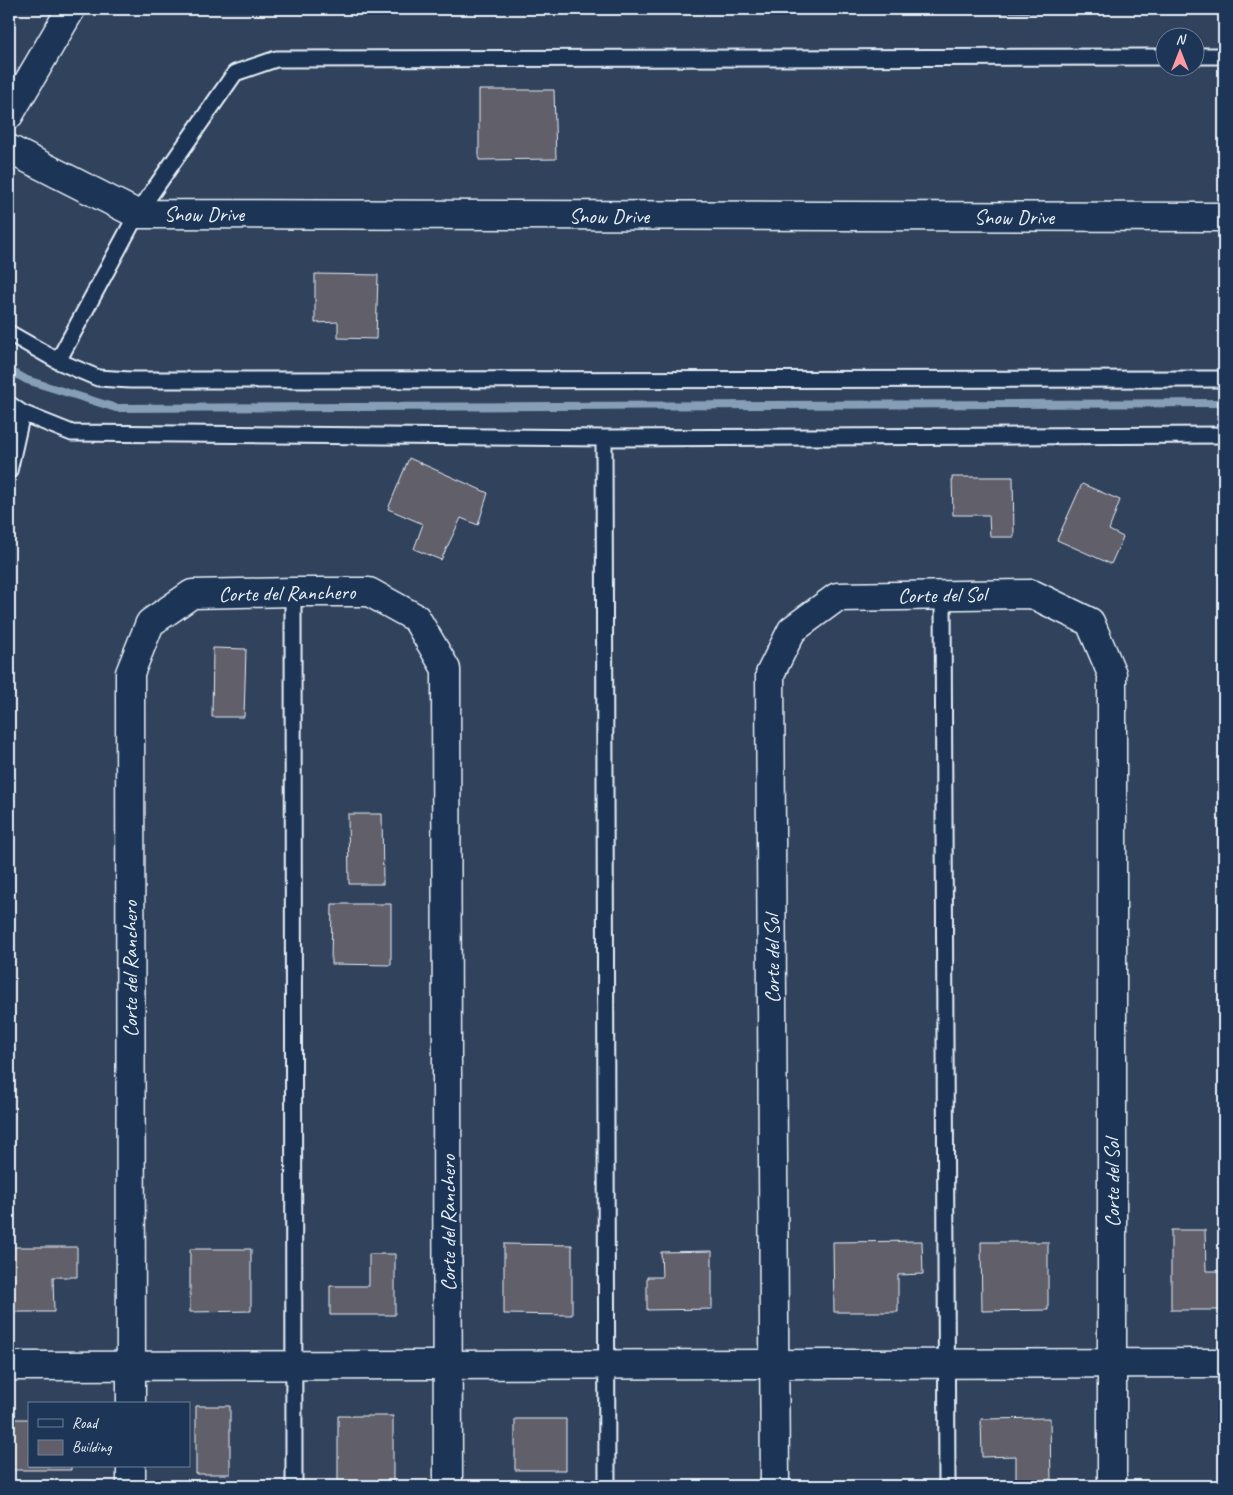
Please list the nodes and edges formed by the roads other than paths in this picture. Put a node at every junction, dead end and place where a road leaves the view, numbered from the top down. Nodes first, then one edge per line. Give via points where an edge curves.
1 (71, 9) edge
2 (1156, 56) edge
3 (1206, 56) edge
4 (1224, 56) edge
5 (9, 115) edge
6 (9, 149) edge
7 (137, 214) junction
8 (1224, 218) edge
9 (9, 332) edge
10 (58, 361) junction
11 (1224, 379) edge
12 (9, 404) edge
13 (22, 413) junction
14 (1224, 435) edge
15 (604, 438) junction
16 (9, 471) edge
17 (293, 592) junction
18 (943, 595) junction
19 (1224, 1363) edge
20 (607, 1364) junction
21 (775, 1364) junction
22 (947, 1364) junction
23 (1112, 1364) junction
24 (130, 1365) junction
25 (294, 1365) junction
26 (449, 1365) junction
27 (9, 1366) edge
28 (131, 1402) edge
29 (131, 1468) edge
30 (131, 1486) edge
31 (294, 1486) edge
32 (448, 1486) edge
33 (607, 1486) edge
34 (775, 1486) edge
35 (947, 1486) edge
36 (1112, 1486) edge

1 - 5 street
2 - 7 lane via 276,58 235,73
3 - 4 lane
6 - 7 street, Snow Drive
7 - 8 street, Snow Drive
7 - 10 lane
9 - 10 lane
10 - 11 lane via 98,378 130,380
12 - 13 lane
13 - 15 lane via 72,433
13 - 16 lane
14 - 15 lane
15 - 20 lane
17 - 24 street, Corte del Ranchero via 192,594 150,623 130,673
17 - 25 lane
17 - 26 street, Corte del Ranchero via 369,592 416,618 446,669
18 - 21 street, Corte del Sol via 838,597 792,630 770,674
18 - 22 lane
18 - 23 street, Corte del Sol via 1032,594 1090,622 1112,674
19 - 23 street
20 - 21 street
20 - 26 street
20 - 33 lane
21 - 22 street
21 - 34 street, Corte del Sol
22 - 23 street
22 - 35 lane
23 - 36 street, Corte del Sol
24 - 25 street
24 - 27 street
24 - 28 street, Corte del Ranchero
25 - 26 street
25 - 31 lane
26 - 32 street, Corte del Ranchero
29 - 30 street

